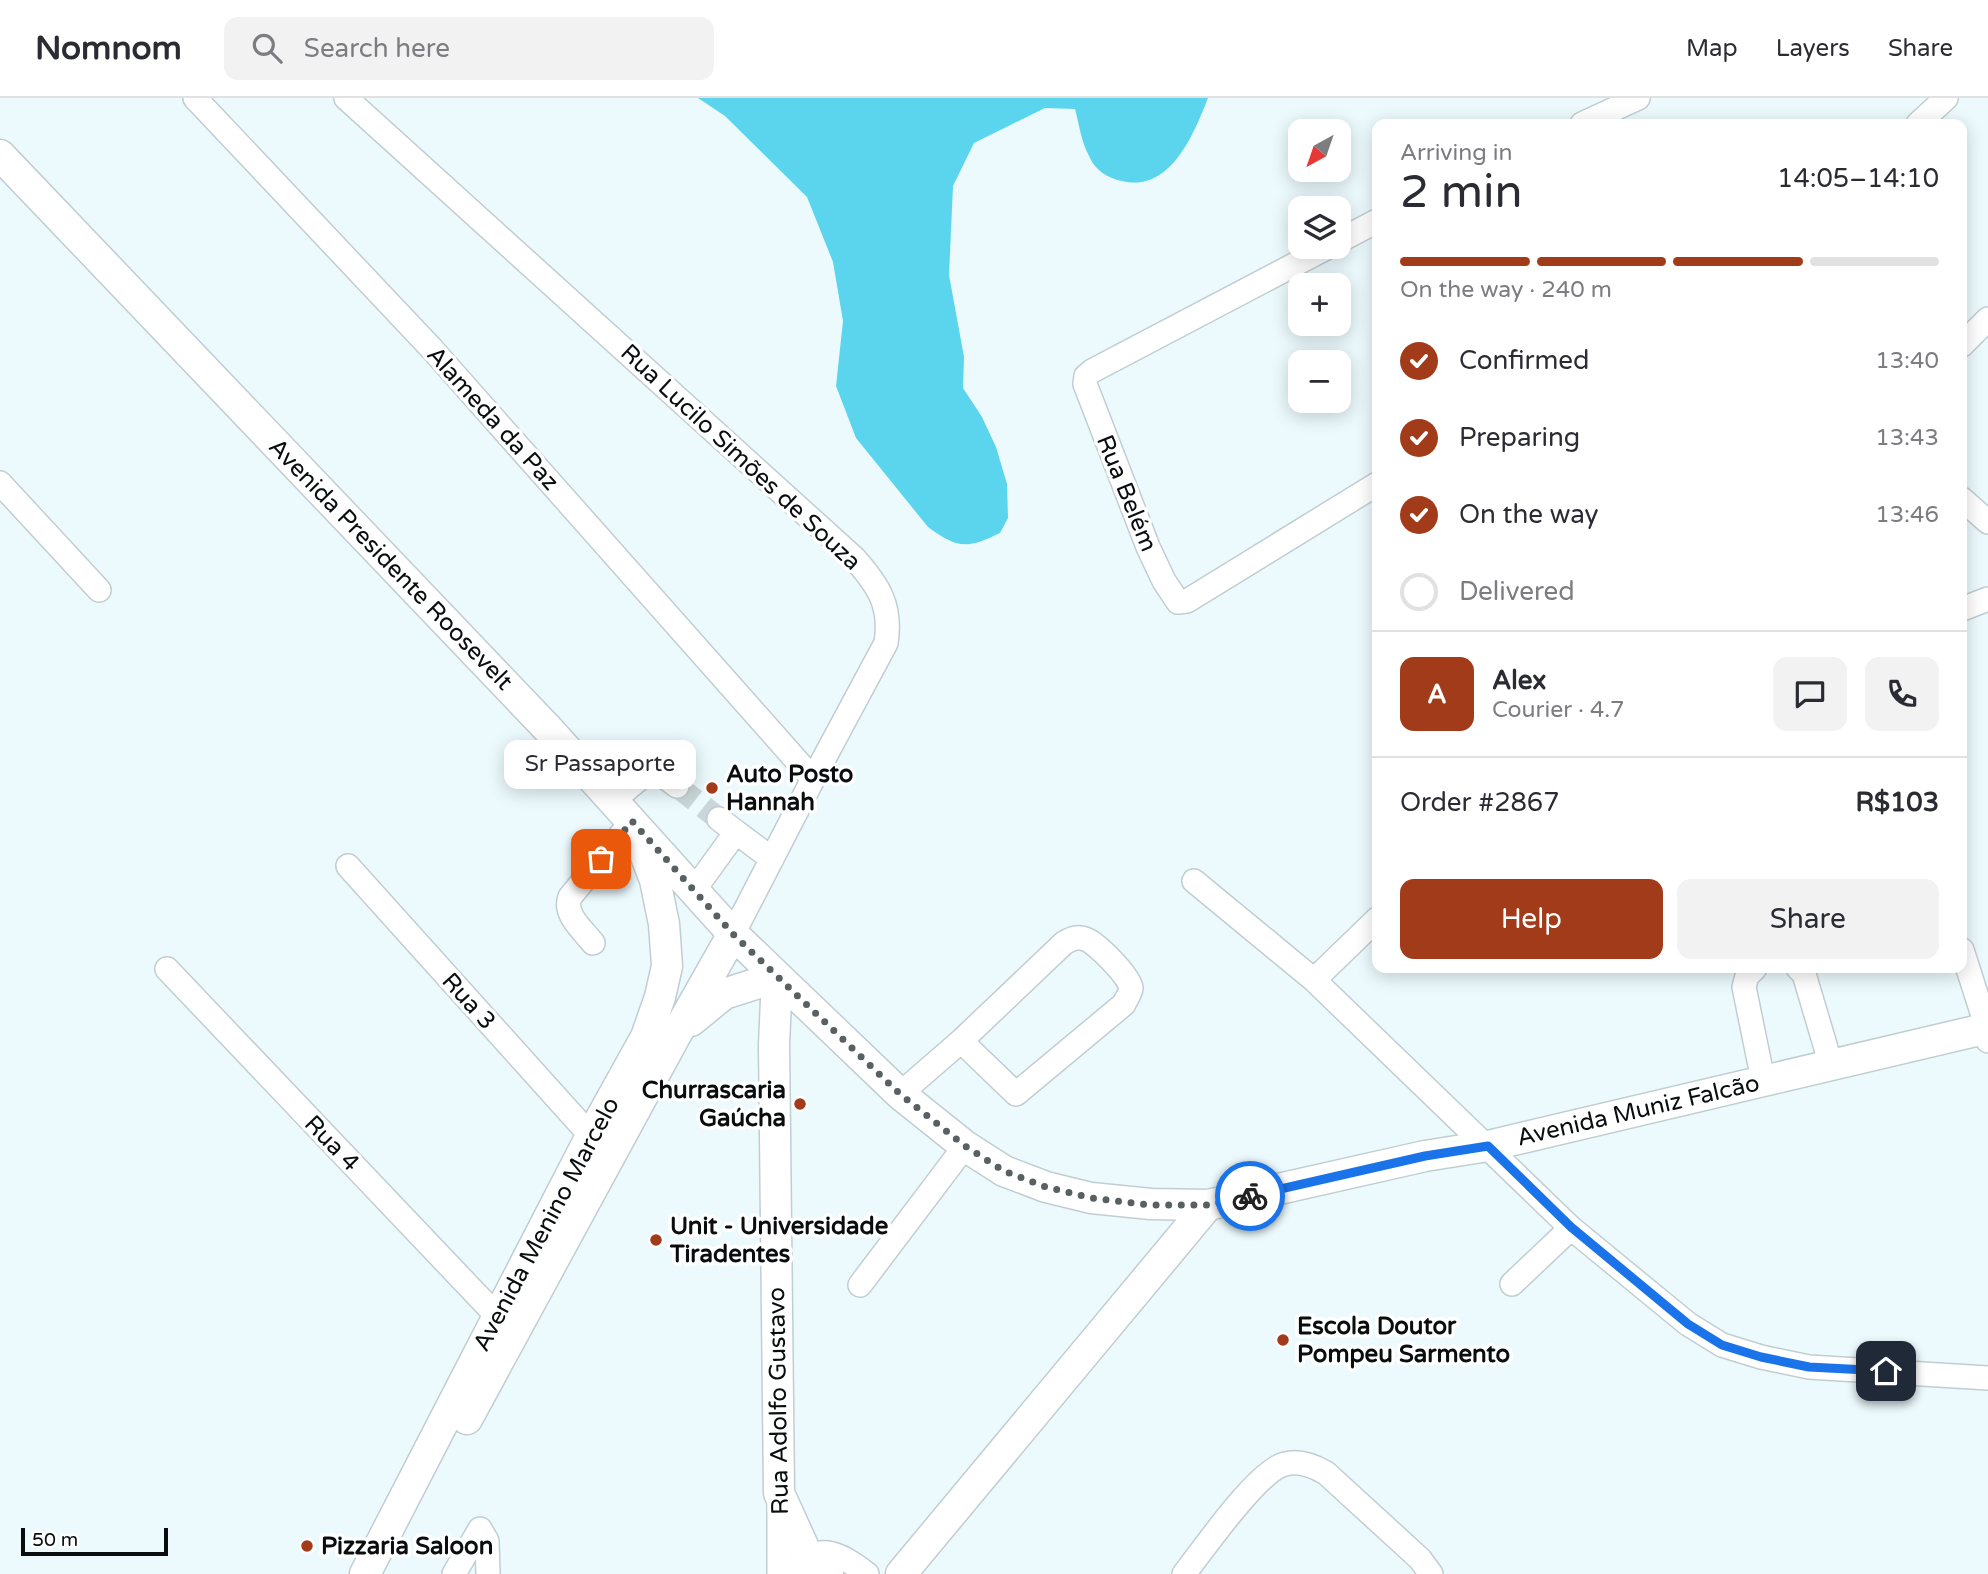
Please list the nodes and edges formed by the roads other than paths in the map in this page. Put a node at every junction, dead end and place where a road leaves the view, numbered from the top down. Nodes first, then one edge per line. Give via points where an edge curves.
1 (195, 98) edge
2 (346, 98) edge
3 (1638, 98) edge
4 (1946, 98) edge
5 (1593, 119) edge
6 (1923, 119) edge
7 (0, 155) edge
8 (1372, 224) edge
9 (1351, 235) edge
10 (1305, 259) edge
11 (1988, 319) edge
12 (1967, 340) edge
13 (0, 483) edge
14 (1372, 487) edge
15 (1967, 503) edge
16 (1988, 522) edge
17 (99, 590) dead end
18 (1988, 599) edge
19 (1967, 607) edge
20 (813, 779) junction
21 (677, 786) tunnel mouth
22 (622, 811) junction
23 (772, 859) junction
24 (348, 866) dead end
25 (1194, 881) dead end
26 (694, 890) junction
27 (1372, 924) edge
28 (733, 934) junction
29 (593, 943) dead end
30 (1967, 966) edge
31 (167, 969) dead end
32 (1750, 973) edge
33 (1803, 973) edge
34 (777, 977) junction
35 (1314, 980) junction
36 (1988, 1032) edge
37 (674, 1038) junction
38 (961, 1041) junction
39 (1831, 1065) junction
40 (1763, 1080) junction
41 (900, 1094) junction
42 (591, 1136) junction
43 (965, 1146) junction
44 (1488, 1146) junction
45 (1208, 1205) junction
46 (1571, 1227) junction
47 (1511, 1284) dead end
48 (860, 1285) dead end
49 (497, 1316) junction
50 (1988, 1378) edge
51 (779, 1493) junction
52 (809, 1568) edge
53 (365, 1574) edge
54 (384, 1574) edge
55 (454, 1574) edge
56 (488, 1574) edge
57 (779, 1574) edge
58 (867, 1574) edge
59 (901, 1574) edge
60 (1184, 1574) edge
61 (1431, 1574) edge

1 - 20 street, Alameda da Paz via 432,349
2 - 20 street, Rua Lucilo Simões de Souza via 854,558 874,582 887,609 886,643
3 - 5 street
4 - 6 street
7 - 22 main road, Avenida Presidente Roosevelt
8 - 9 street
10 - 14 street, Rua Belém via 1086,376 1084,384 1148,547 1174,600 1181,603
11 - 12 street
13 - 17 street
15 - 16 street
18 - 19 street
20 - 23 street, Rua Lucilo Simões de Souza
21 - 22 street via 661,774 646,773
22 - 26 main road, Avenida Presidente Roosevelt
22 - 29 street via 568,904 569,914
22 - 42 main road, Avenida Menino Marcelo via 655,880 667,965 646,1037
23 - 26 street via 728,826
23 - 28 street, Rua Lucilo Simões de Souza
24 - 42 street, Rua 3
25 - 35 street
26 - 28 main road, Avenida Presidente Roosevelt
27 - 35 street
28 - 34 main road, Avenida Presidente Roosevelt
28 - 37 main road, Avenida Menino Marcelo
30 - 36 street
31 - 49 street, Rua 4
32 - 40 street via 1744,986
33 - 39 street
34 - 37 main road via 724,994
34 - 41 main road, Avenida Muniz Falcão
34 - 51 main road, Rua Adolfo Gustavo
35 - 44 street
36 - 39 main road, Avenida Muniz Falcão
37 - 54 main road, Avenida Menino Marcelo
38 - 38 street via 1016,1094 1124,1004 1130,985 1104,953 1087,939 1075,937
38 - 41 street
39 - 40 main road, Avenida Muniz Falcão
40 - 44 main road, Avenida Muniz Falcão
41 - 43 main road, Avenida Muniz Falcão
42 - 49 main road, Avenida Menino Marcelo
43 - 45 main road, Avenida Muniz Falcão via 1004,1171 1091,1198
43 - 48 street
44 - 45 main road, Avenida Muniz Falcão
44 - 46 street
45 - 59 main road
46 - 47 street
46 - 50 street via 1688,1324 1722,1345 1809,1367
49 - 53 main road, Avenida Menino Marcelo
51 - 52 main road
51 - 57 street, Rua Adolfo Gustavo
52 - 58 street via 817,1552 827,1551
55 - 56 street via 480,1529 487,1541
60 - 61 street via 1257,1483 1272,1470 1298,1463 1326,1473

